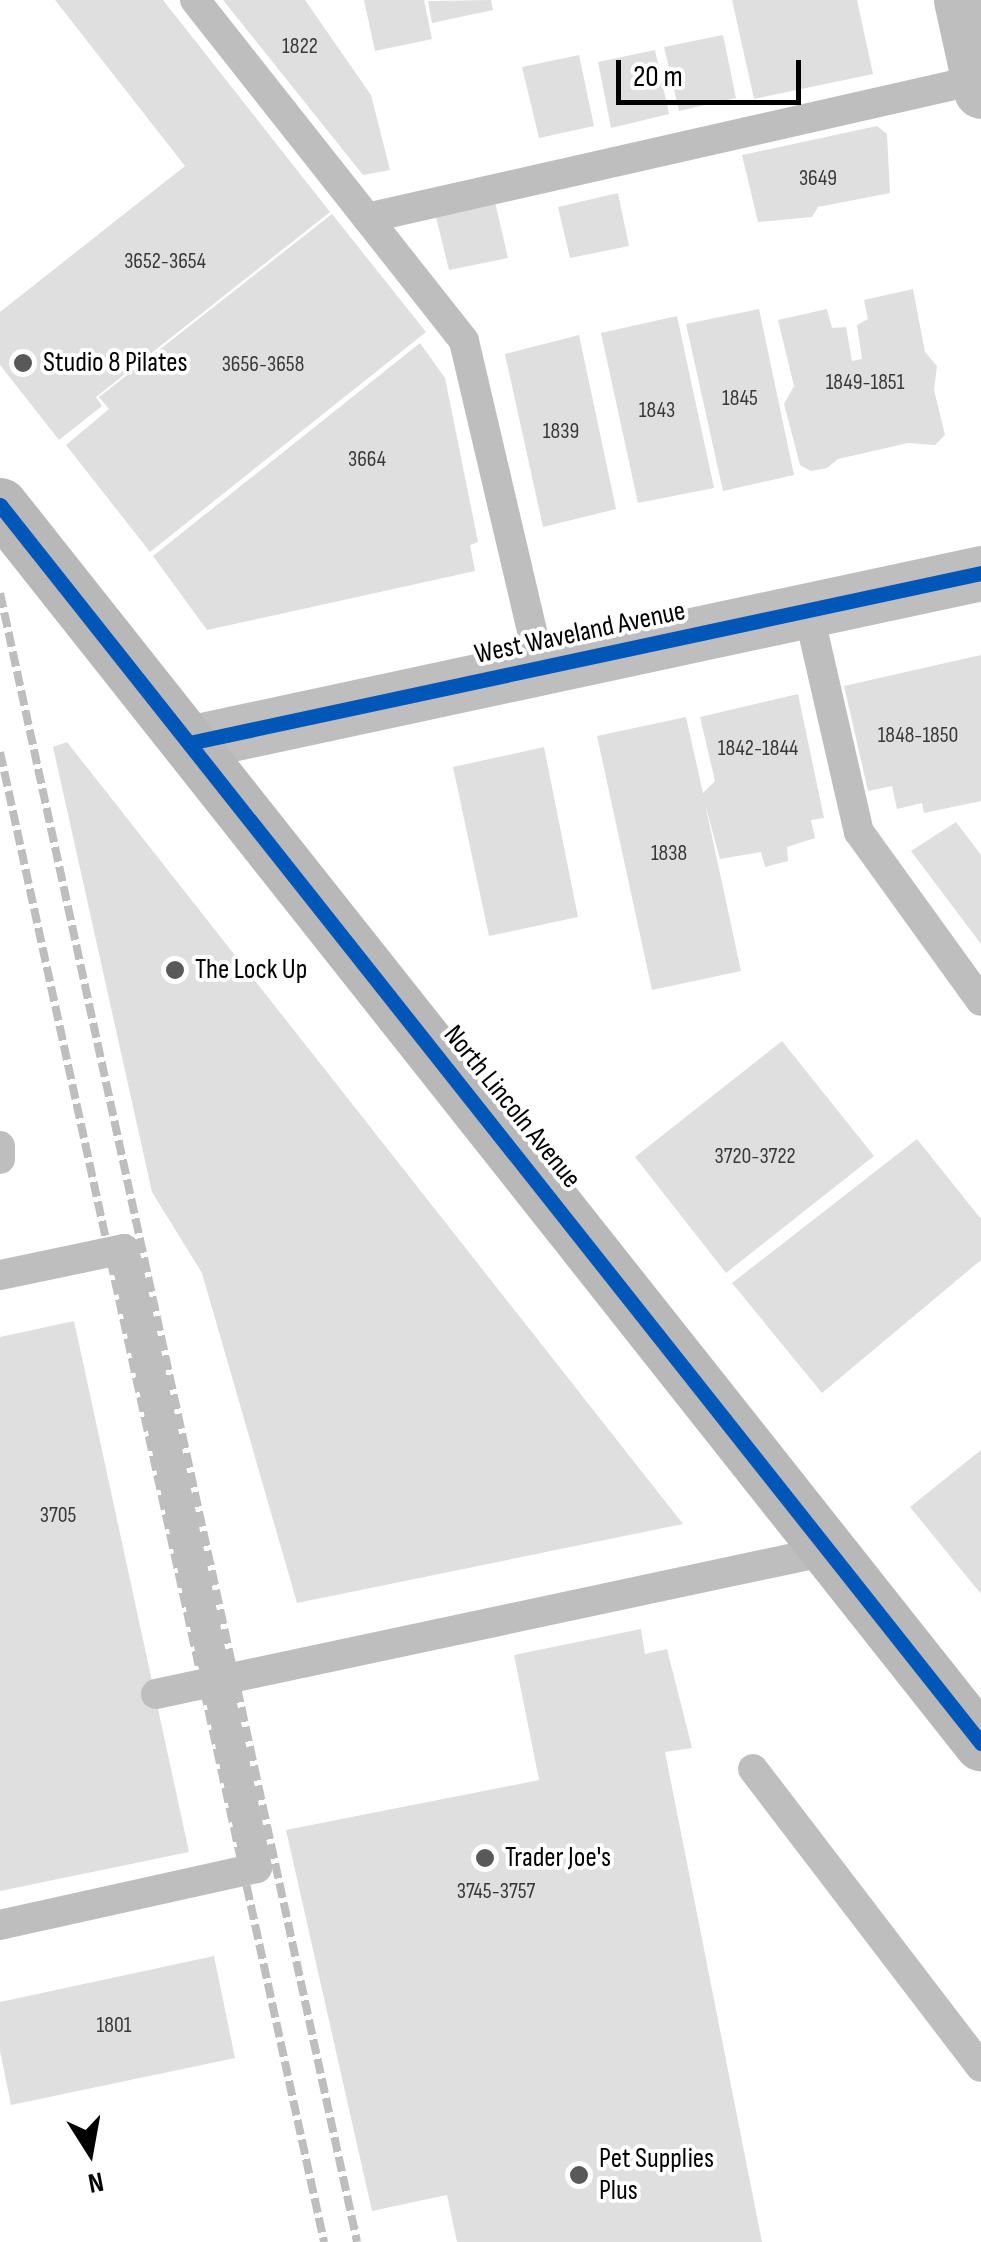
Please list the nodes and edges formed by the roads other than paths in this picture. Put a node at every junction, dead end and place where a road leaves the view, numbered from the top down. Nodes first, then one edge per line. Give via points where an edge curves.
1 (195, 0) edge
2 (961, 0) edge
3 (980, 83) edge
4 (367, 218) junction
5 (0, 505) edge
6 (981, 572) edge
7 (808, 610) junction
8 (540, 666) junction
9 (189, 743) junction
10 (981, 1001) edge
11 (0, 1146) edge
12 (0, 1159) edge
13 (0, 1275) edge
14 (832, 1550) junction
15 (218, 1681) junction
16 (156, 1694) dead end
17 (981, 1743) edge
18 (752, 1768) dead end
19 (0, 1925) edge
20 (981, 2066) edge

1 - 4 lane
2 - 3 street
3 - 4 lane
4 - 8 lane via 464,341
5 - 9 main road, North Lincoln Avenue
6 - 7 street, West Waveland Avenue
7 - 8 street, West Waveland Avenue
7 - 10 lane via 859,832
8 - 9 street, West Waveland Avenue
9 - 14 main road, North Lincoln Avenue
11 - 12 lane
13 - 15 lane via 124,1250
14 - 15 lane
14 - 17 main road, North Lincoln Avenue
15 - 16 lane
15 - 19 lane via 257,1868
18 - 20 lane

